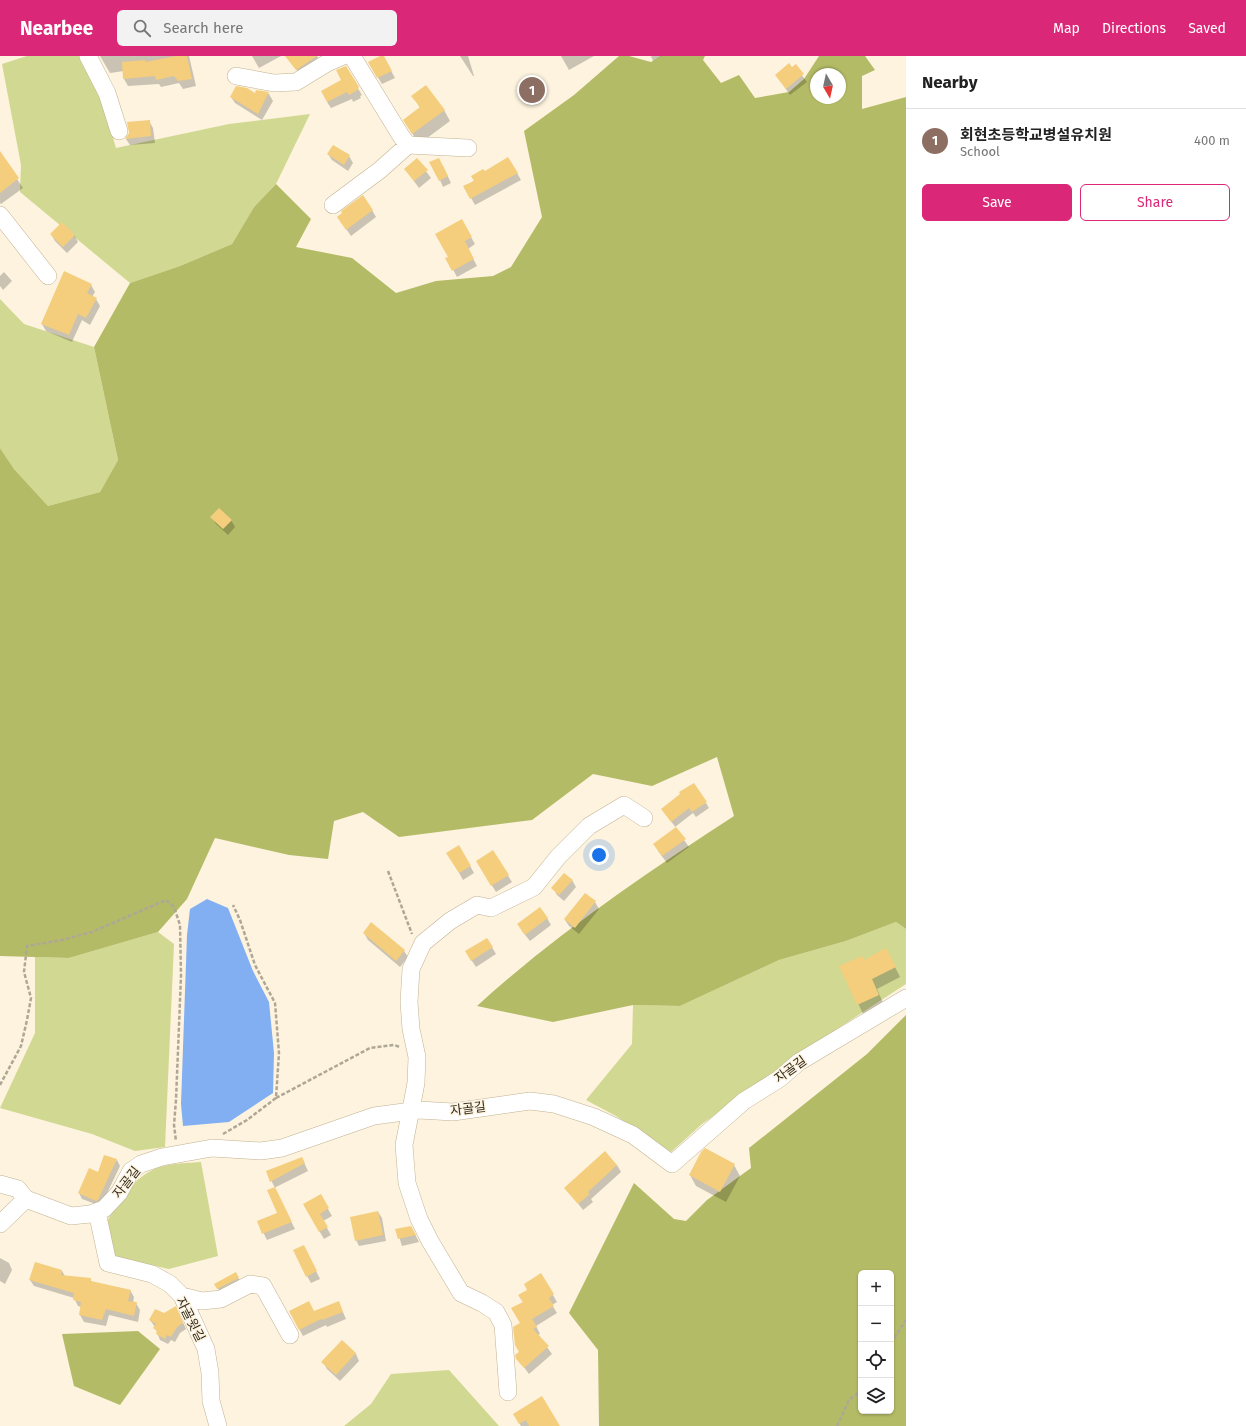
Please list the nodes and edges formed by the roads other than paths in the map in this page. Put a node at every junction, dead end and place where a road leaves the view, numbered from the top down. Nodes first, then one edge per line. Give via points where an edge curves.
1 (88, 56) edge
2 (343, 56) edge
3 (352, 56) edge
4 (236, 76) dead end
5 (119, 131) dead end
6 (408, 145) junction
7 (468, 148) dead end
8 (333, 204) dead end
9 (0, 215) edge
10 (48, 276) dead end
11 (644, 818) dead end
12 (906, 998) edge
13 (411, 1112) junction
14 (0, 1184) edge
15 (26, 1199) junction
16 (97, 1212) junction
17 (0, 1224) edge
18 (182, 1296) junction
19 (290, 1335) dead end
20 (508, 1392) dead end
21 (218, 1426) edge

1 - 5 street via 107,93
2 - 4 street via 296,82 274,83
3 - 6 street
6 - 7 street
6 - 8 street via 380,170
9 - 10 street
11 - 13 street via 624,806 589,826 558,857 534,888 491,908 477,905 450,921 423,943 411,969 409,1002 416,1053 416,1083
12 - 13 street, 자골길 via 799,1062 744,1102 672,1164 633,1135 594,1117 554,1104 530,1101 453,1112
13 - 16 street, 자골길 via 374,1116 282,1148 261,1152 212,1148 141,1164 131,1171 118,1193 104,1209
13 - 20 street via 404,1145 407,1184 430,1241 461,1293 482,1302 496,1312 503,1325
14 - 15 street, 자골길 via 18,1189
15 - 16 street, 자골길 via 71,1216
15 - 17 street
16 - 18 street, 자골윗길 via 108,1263 152,1274 170,1284
18 - 19 street via 202,1301 221,1299 250,1284 263,1286
18 - 21 street, 자골윗길 via 206,1349 211,1401

